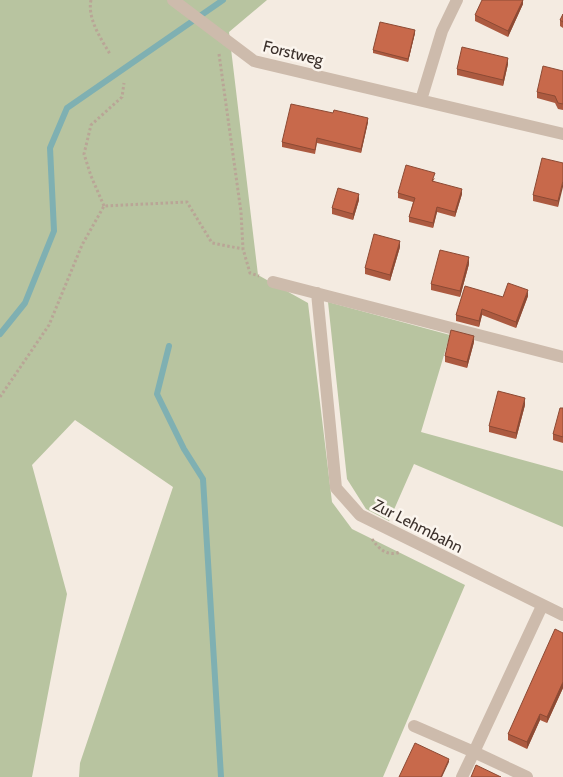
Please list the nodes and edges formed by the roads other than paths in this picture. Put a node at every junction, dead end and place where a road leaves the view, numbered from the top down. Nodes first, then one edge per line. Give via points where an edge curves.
1 (457, 0) edge
2 (176, 2) edge
3 (422, 100) junction
4 (563, 134) edge
5 (273, 282) road end
6 (317, 293) junction
7 (563, 357) edge
8 (542, 606) junction
9 (563, 616) edge
10 (414, 726) dead end
11 (474, 752) junction
12 (462, 777) edge
13 (527, 777) edge

1 - 3 street via 442,31
2 - 3 street, Forstweg via 254,61
3 - 4 street, Forstweg
5 - 6 street
6 - 7 street
6 - 8 street, Zur Lehmbahn via 336,488 360,515
8 - 9 street, Zur Lehmbahn
8 - 11 street
10 - 11 street
11 - 12 street
11 - 13 street

